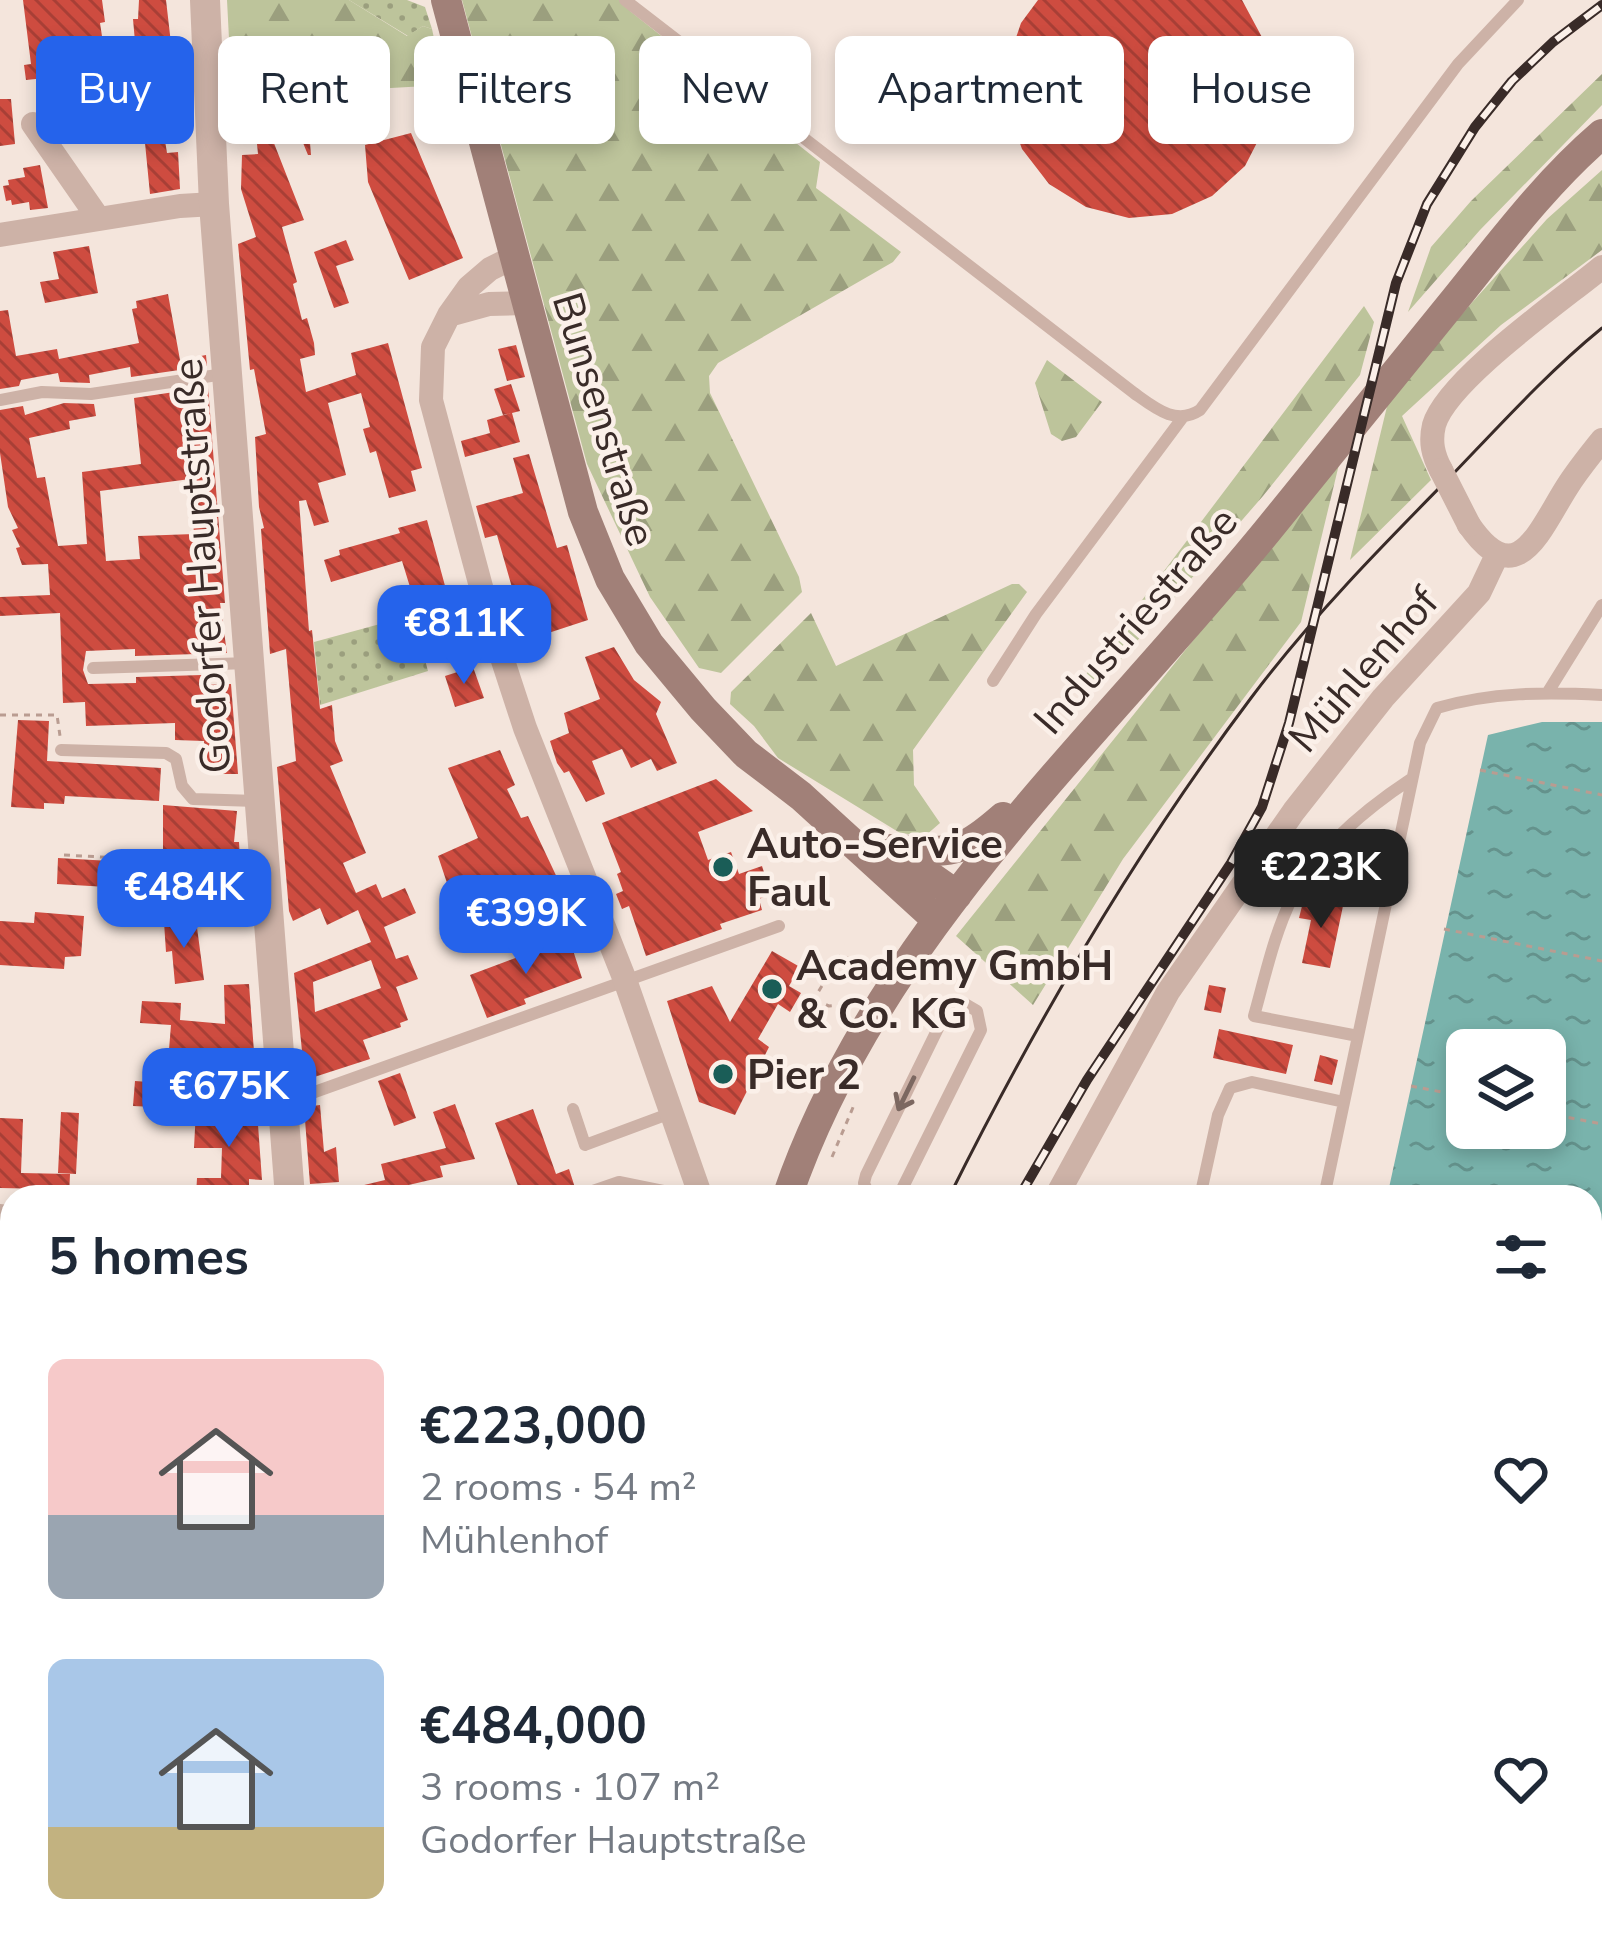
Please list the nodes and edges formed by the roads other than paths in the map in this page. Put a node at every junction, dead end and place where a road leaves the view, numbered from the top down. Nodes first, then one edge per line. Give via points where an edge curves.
1 (205, 0) edge
2 (446, 0) edge
3 (626, 0) edge
4 (1517, 0) edge
5 (33, 124) dead end
6 (1602, 134) edge
7 (214, 204) junction
8 (99, 219) junction
9 (0, 236) edge
10 (514, 257) junction
11 (1602, 267) edge
12 (526, 303) junction
13 (449, 315) junction
14 (229, 374) junction
15 (0, 400) edge
16 (1183, 417) junction
17 (1602, 440) edge
18 (1497, 555) junction
19 (1602, 605) edge
20 (250, 663) junction
21 (93, 668) dead end
22 (993, 681) dead end
23 (1548, 692) junction
24 (1602, 695) edge
25 (61, 750) road end
26 (1060, 773) junction
27 (1412, 778) junction
28 (801, 796) junction
29 (260, 801) junction
30 (891, 849) junction
31 (197, 881) road end
32 (266, 881) junction
33 (957, 895) junction
34 (937, 920) junction
35 (779, 926) dead end
36 (625, 980) junction
37 (1358, 1036) junction
38 (1344, 1102) junction
39 (284, 1103) junction
40 (573, 1109) dead end
41 (671, 1113) junction
42 (289, 1185) edge
43 (696, 1185) edge
44 (796, 1185) edge
45 (867, 1185) edge
46 (904, 1185) edge
47 (1063, 1185) edge
48 (1203, 1185) edge
49 (1327, 1185) edge

1 - 7 street, Godorfer Hauptstraße
2 - 10 main road, Bunsenstraße
3 - 16 lane via 1134,393
4 - 16 lane via 1458,64 1200,410
5 - 8 street
6 - 26 main road, Industriestraße via 1528,210
7 - 8 street
7 - 14 street, Godorfer Hauptstraße
8 - 9 street
10 - 12 main road, Bunsenstraße
10 - 13 street via 490,269
11 - 18 street, bridge via 1460,385 1435,421 1441,470 1468,525
12 - 13 street
12 - 28 main road, Bunsenstraße via 583,512 610,579 703,709
13 - 36 street via 433,347 431,400 525,728
14 - 15 lane
14 - 20 street, Godorfer Hauptstraße
16 - 22 lane
17 - 18 street, Mühlenhof via 1536,540 1522,552
18 - 47 street, Mühlenhof via 1479,593 1319,779 1168,992
19 - 23 lane
20 - 21 lane
20 - 29 street, Godorfer Hauptstraße
23 - 24 lane
23 - 27 lane via 1437,708
25 - 29 lane via 166,753 193,799
26 - 30 main road via 972,844
26 - 33 main road, Industriestraße
27 - 37 lane
27 - 37 lane via 1306,874 1254,1016
28 - 30 main road, Bunsenstraße
28 - 34 main road, Bunsenstraße
29 - 32 street, Godorfer Hauptstraße
30 - 33 main road, Bunsenstraße
31 - 32 lane
32 - 39 street, Godorfer Hauptstraße
33 - 34 main road, Industriestraße
34 - 44 main road, Industriestraße via 866,1022 826,1098
35 - 36 lane
36 - 39 lane
36 - 41 street
37 - 38 lane
38 - 48 lane via 1252,1082 1230,1088
38 - 49 lane
39 - 42 street, Godorfer Hauptstraße
40 - 41 lane via 585,1145
41 - 43 street
46 -> 45 lane via 981,1030 977,1011 965,1004 947,1010

